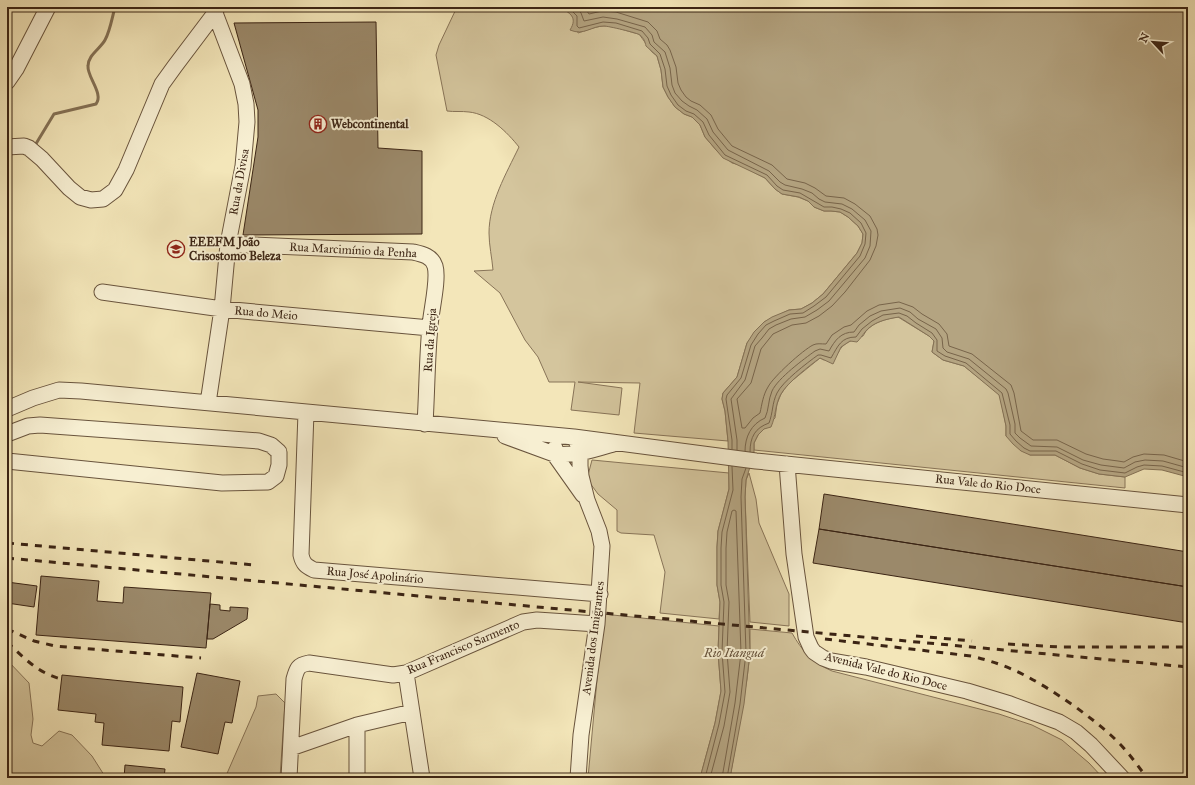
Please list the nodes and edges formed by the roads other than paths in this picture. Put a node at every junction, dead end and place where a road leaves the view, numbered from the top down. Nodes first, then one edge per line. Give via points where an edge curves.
1 (48, 7) edge
2 (216, 10) edge
3 (7, 82) edge
4 (7, 147) edge
5 (228, 244) junction
6 (430, 257) joint
7 (102, 292) dead end
8 (222, 309) junction
9 (430, 328) junction
10 (208, 403) junction
11 (7, 409) edge
12 (306, 412) junction
13 (425, 424) junction
14 (488, 430) junction
15 (7, 434) edge
16 (567, 436) junction
17 (619, 442) junction
18 (581, 453) junction
19 (554, 454) junction
20 (7, 461) edge
21 (787, 464) junction
22 (587, 500) junction
23 (1188, 505) edge
24 (600, 594) junction
25 (597, 624) junction
26 (406, 673) junction
27 (412, 712) junction
28 (357, 725) junction
29 (291, 748) junction
30 (289, 778) edge
31 (358, 778) edge
32 (422, 778) edge
33 (577, 778) edge
34 (1122, 778) edge

1 - 3 street via 16,70
2 - 4 street via 162,84 126,170 115,190 104,199 91,200 80,197 29,148
2 - 5 street, Rua da Divisa via 242,84 246,104 243,166
5 - 6 street, Rua Marcimínio da Penha via 413,252
5 - 8 street, Rua da Divisa
6 - 9 street, Rua da Igreja via 435,264 436,273
7 - 8 street, Rua do Meio
8 - 9 street, Rua do Meio
8 - 10 street, Rua da Divisa
9 - 13 street, Rua da Igreja
10 - 11 street via 59,390
10 - 12 street
12 - 13 street
12 - 24 street, Rua José Apolinário via 302,562 306,566 314,570
13 - 14 street
14 - 16 street, Rua Vale do Rio Doce
14 - 19 street
15 - 20 street via 28,426 40,425 258,441 271,445 279,452 279,465 276,476 268,482 222,483
16 - 17 street, Rua Vale do Rio Doce
16 - 18 street, Avenida dos Imigrantes via 579,445
16 - 19 street via 556,444
17 - 18 street
17 - 21 street, Rua Vale do Rio Doce
18 - 19 street
18 - 22 street, Avenida dos Imigrantes via 580,466
19 - 22 street, Avenida dos Imigrantes
21 - 23 street, Rua Vale do Rio Doce
21 - 34 street, Avenida Vale do Rio Doce via 794,554 806,637 814,652 831,661 967,691 1042,715 1076,732 1092,745
22 - 24 street, Avenida dos Imigrantes via 602,546
24 - 25 street, Avenida dos Imigrantes
25 - 26 street, Rua Francisco Sarmento via 537,620 523,622
25 - 33 street, Avenida dos Imigrantes
26 - 27 street
26 - 29 street, Rua Francisco Sarmento via 393,674 302,664 296,669 294,679
27 - 28 street
27 - 32 street
28 - 29 street
28 - 31 street
29 - 30 street, Rua Francisco Sarmento

